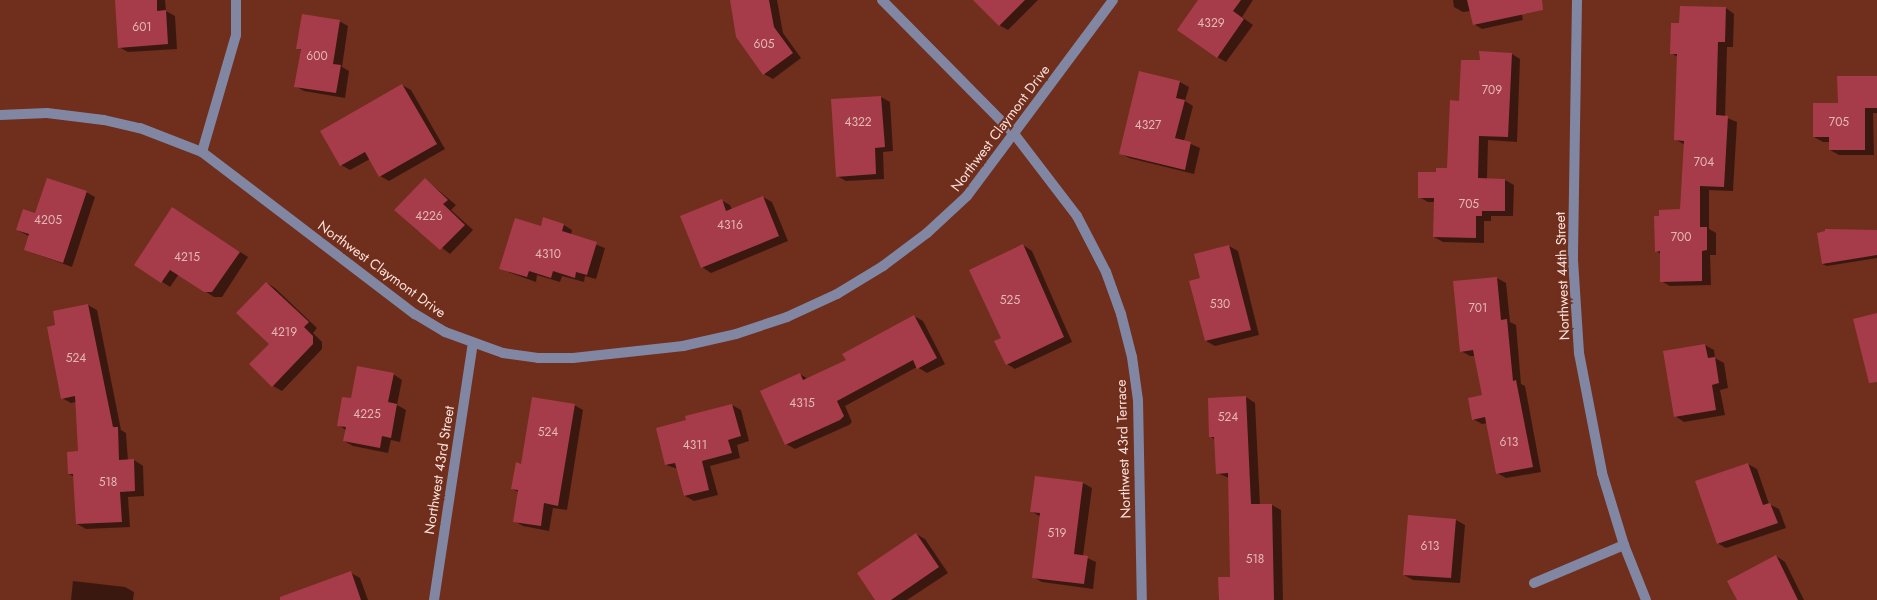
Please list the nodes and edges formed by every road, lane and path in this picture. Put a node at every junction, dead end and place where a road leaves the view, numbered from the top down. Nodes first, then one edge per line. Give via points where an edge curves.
1 (236, 0) edge
2 (882, 0) edge
3 (1113, 0) edge
4 (1577, 0) edge
5 (0, 115) edge
6 (1015, 135) junction
7 (202, 152) junction
8 (473, 343) junction
9 (1624, 545) junction
10 (1534, 583) dead end
11 (434, 600) edge
12 (1142, 600) edge
13 (1646, 600) edge

1 - 7 street via 236,35
2 - 6 street, Northwest 43rd Terrace
3 - 6 street, Northwest Claymont Drive
4 - 9 street, Northwest 44th Street via 1573,260 1579,352 1602,473
5 - 7 street, Northwest Claymont Drive via 47,113 104,120 140,128
6 - 8 street, Northwest Claymont Drive via 967,196 927,233 883,266 837,294 787,317 736,334 683,346 573,358 538,358 503,353
6 - 12 street, Northwest 43rd Terrace via 1083,227 1106,272 1121,314 1132,357 1138,400
7 - 8 street, Northwest Claymont Drive via 415,314 445,332
8 - 11 street, Northwest 43rd Street
9 - 10 street
9 - 13 street, Northwest 44th Street

